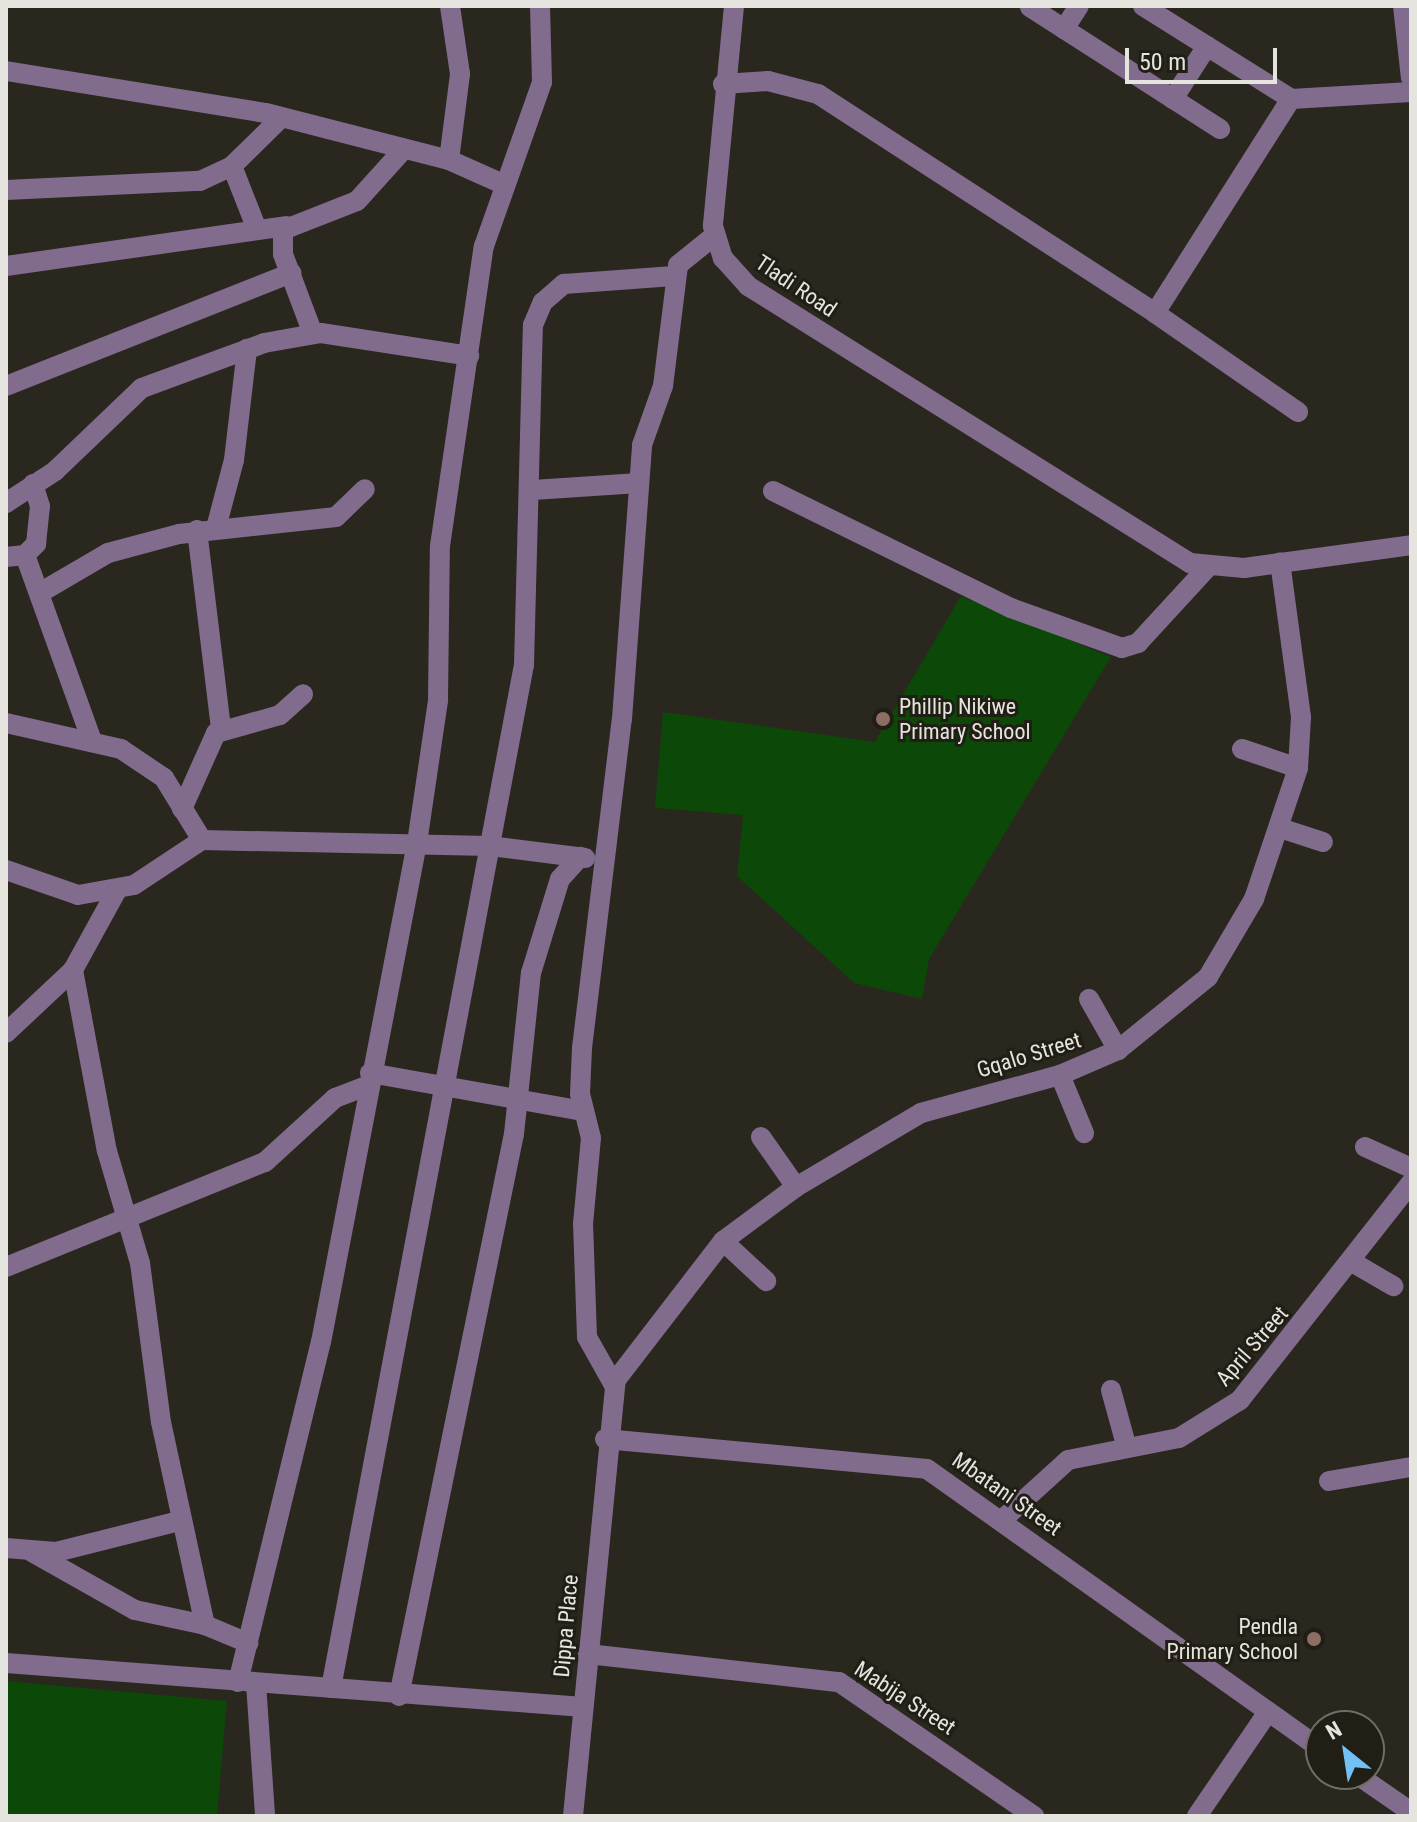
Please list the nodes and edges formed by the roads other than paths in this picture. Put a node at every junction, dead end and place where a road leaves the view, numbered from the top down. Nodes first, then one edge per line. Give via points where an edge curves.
1 (450, 6) edge
2 (540, 6) edge
3 (734, 6) edge
4 (1079, 6) edge
5 (1143, 6) edge
6 (1403, 6) edge
7 (1030, 7) edge
8 (1064, 29) junction
9 (1207, 46) junction
10 (6, 71) edge
11 (1411, 78) edge
12 (723, 84) junction
13 (1411, 92) edge
14 (1173, 99) junction
15 (1291, 99) junction
16 (281, 118) junction
17 (1220, 129) dead end
18 (404, 149) junction
19 (449, 160) junction
20 (232, 166) junction
21 (503, 184) junction
22 (6, 190) edge
23 (286, 226) junction
24 (256, 227) junction
25 (714, 236) junction
26 (6, 266) edge
27 (291, 273) junction
28 (674, 276) junction
29 (1155, 313) junction
30 (313, 334) junction
31 (247, 349) junction
32 (469, 356) junction
33 (6, 386) edge
34 (1298, 412) dead end
35 (639, 483) junction
36 (33, 484) junction
37 (365, 489) dead end
38 (533, 490) junction
39 (773, 491) dead end
40 (6, 503) edge
41 (207, 529) junction
42 (1411, 545) edge
43 (16, 556) edge
44 (1280, 562) junction
45 (1208, 567) junction
46 (43, 591) junction
47 (303, 694) dead end
48 (6, 723) edge
49 (221, 728) junction
50 (91, 738) junction
51 (1242, 749) dead end
52 (1298, 768) junction
53 (182, 809) junction
54 (1283, 829) junction
55 (202, 840) junction
56 (1323, 842) dead end
57 (417, 843) junction
58 (490, 846) junction
59 (580, 857) junction
60 (605, 861) junction
61 (6, 870) edge
62 (117, 890) junction
63 (73, 970) junction
64 (1089, 999) dead end
65 (6, 1033) edge
66 (1118, 1050) junction
67 (1060, 1075) junction
68 (368, 1080) junction
69 (449, 1084) junction
70 (520, 1100) junction
71 (584, 1111) junction
72 (1084, 1133) dead end
73 (761, 1137) dead end
74 (1365, 1147) dead end
75 (1411, 1168) edge
76 (1411, 1183) edge
77 (796, 1187) junction
78 (126, 1220) junction
79 (723, 1241) junction
80 (1352, 1262) junction
81 (6, 1267) edge
82 (766, 1281) dead end
83 (1393, 1286) dead end
84 (614, 1385) junction
85 (1111, 1390) dead end
86 (605, 1439) junction
87 (1126, 1445) junction
88 (1411, 1467) edge
89 (1329, 1481) dead end
90 (1003, 1519) junction
91 (179, 1521) junction
92 (6, 1548) edge
93 (32, 1552) junction
94 (205, 1625) junction
95 (248, 1643) junction
96 (588, 1654) junction
97 (6, 1663) edge
98 (247, 1682) junction
99 (331, 1688) junction
100 (399, 1696) junction
101 (583, 1707) junction
102 (1268, 1712) junction
103 (1305, 1738) edge
104 (1379, 1790) edge
105 (1411, 1812) edge
106 (265, 1816) edge
107 (573, 1816) edge
108 (1034, 1816) edge
109 (1197, 1816) edge

1 - 19 street via 460,74
2 - 21 street via 542,82
3 - 12 street
4 - 8 street
5 - 9 street
6 - 11 street
7 - 8 street
8 - 14 street
9 - 14 street
9 - 15 street
10 - 16 street
12 - 25 street
12 - 29 street via 768,81 818,94
13 - 15 street
14 - 17 street
15 - 29 street
16 - 18 street
16 - 20 street
18 - 19 street
18 - 23 street via 357,201
19 - 21 street
20 - 22 street via 179,184
20 - 24 street
21 - 32 street via 484,246
23 - 24 street
23 - 27 street via 281,242
24 - 26 street
25 - 28 street via 688,250
25 - 45 street, Tladi Road via 748,286 1175,555
27 - 30 street
27 - 33 street
28 - 35 street via 663,386 643,437
28 - 38 street via 571,282 543,302 532,334
29 - 34 street
30 - 31 street
30 - 32 street
31 - 36 street via 142,388
31 - 41 street via 234,460
32 - 57 street via 440,546 438,700
35 - 38 street
35 - 60 street
36 - 40 street
36 - 43 street via 40,519 34,548
37 - 41 street via 336,517 267,529
38 - 58 street via 524,665
39 - 45 street via 1011,608 1122,648 1138,643
41 - 46 street via 108,553
41 - 49 street
42 - 44 street, Tladi Road
43 - 46 street
44 - 45 street, Tladi Road
44 - 52 street, Gqalo Street via 1298,690
46 - 50 street
47 - 49 street via 280,715
48 - 50 street
49 - 53 street
50 - 53 street via 154,770
51 - 52 street
52 - 54 street, Gqalo Street
53 - 55 street
54 - 56 street
54 - 66 street, Gqalo Street via 1222,960 1182,1004
55 - 57 street
55 - 62 street
57 - 58 street
57 - 68 street
58 - 59 street
58 - 69 street
59 - 60 street
59 - 70 street via 560,879 531,973
60 - 71 street via 582,1048
61 - 62 street via 70,895
62 - 63 street
63 - 65 street
63 - 78 street
64 - 66 street
66 - 67 street, Gqalo Street
67 - 72 street
67 - 77 street, Gqalo Street via 921,1113
68 - 69 street
68 - 78 street via 335,1098 265,1162
68 - 95 street via 321,1342
69 - 70 street
69 - 99 street via 410,1252
70 - 71 street
70 - 100 street
71 - 84 street via 591,1138 583,1224 587,1337
73 - 77 street
74 - 75 street
76 - 80 street, April Street
77 - 79 street, Gqalo Street
78 - 81 street
78 - 91 street via 153,1333
79 - 82 street
79 - 84 street, Gqalo Street
80 - 83 street
80 - 87 street, April Street via 1231,1407 1179,1438
84 - 86 street, Gqalo Street
85 - 87 street
86 - 90 street, Mbatani Street via 912,1464
86 - 96 street, Dippa Place
87 - 90 street, April Street via 1056,1466
88 - 89 street
90 - 102 street, Mbatani Street
91 - 93 street via 96,1545
91 - 94 street
92 - 93 street
93 - 94 street via 135,1610
94 - 95 street
95 - 98 street
96 - 101 street, Dippa Place
96 - 108 street, Mabija Street via 839,1682
97 - 98 street
98 - 99 street
98 - 106 street
99 - 100 street
100 - 101 street via 436,1692
101 - 107 street, Dippa Place
102 - 103 street, Mbatani Street
102 - 109 street
104 - 105 street

